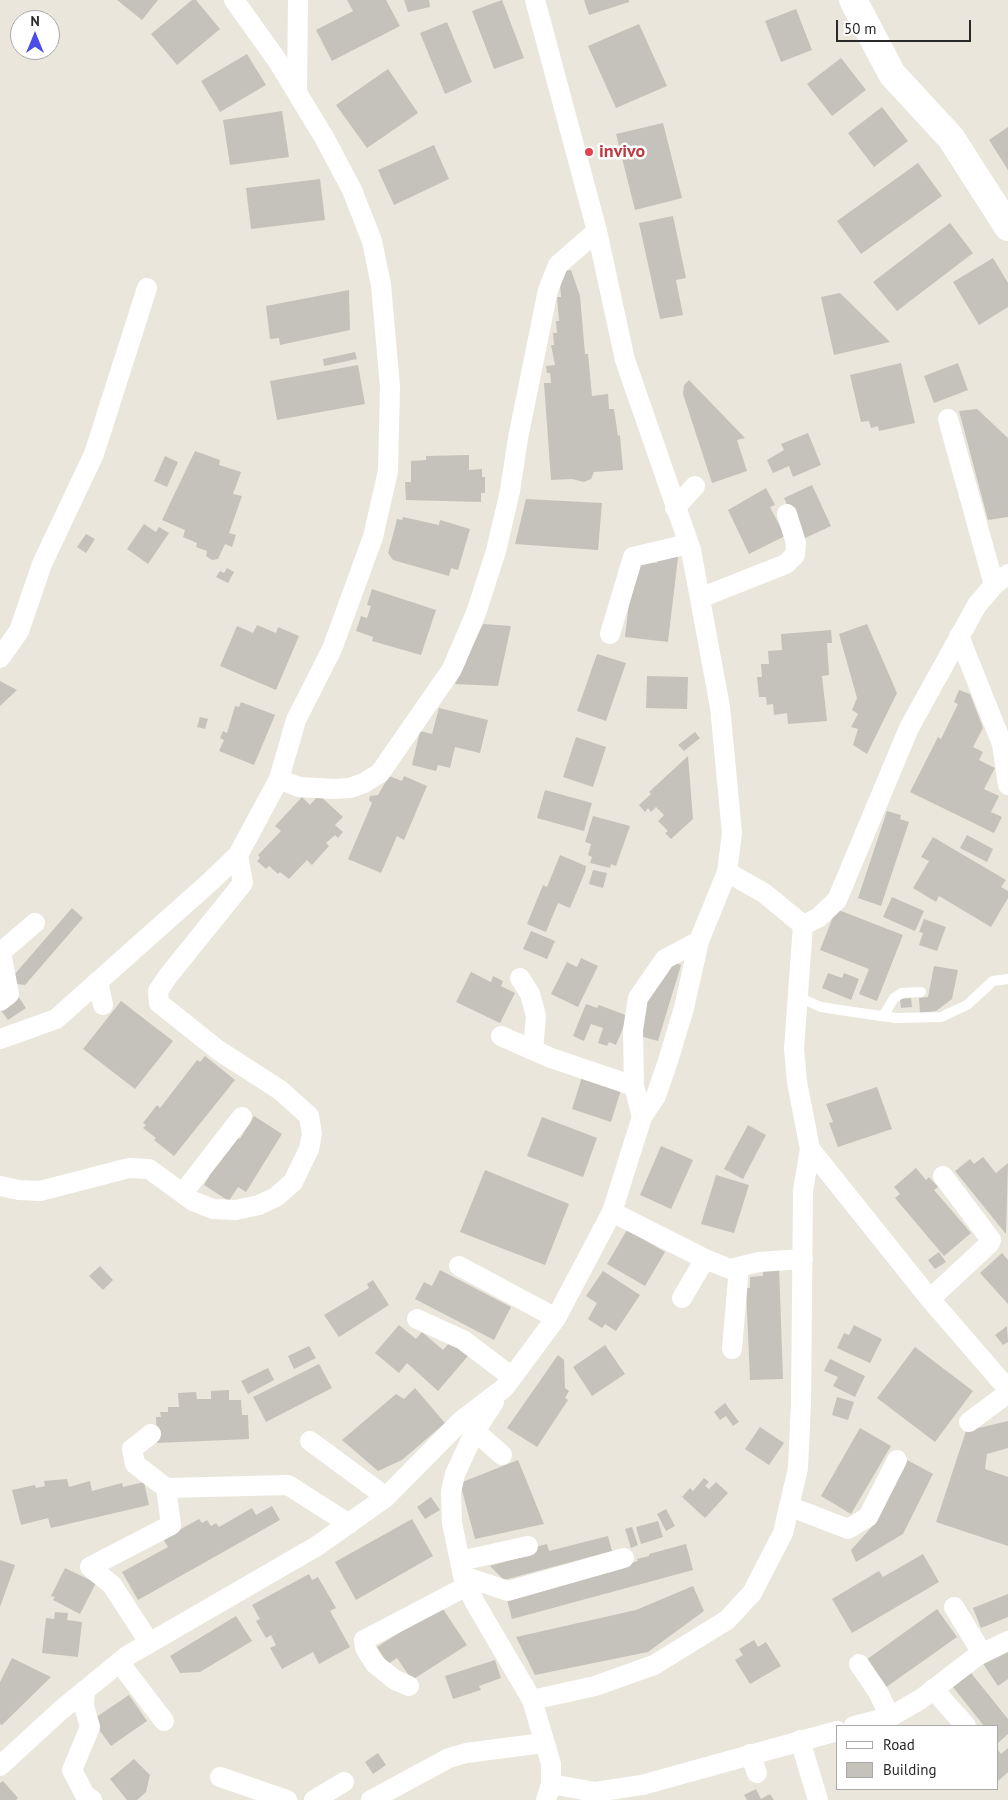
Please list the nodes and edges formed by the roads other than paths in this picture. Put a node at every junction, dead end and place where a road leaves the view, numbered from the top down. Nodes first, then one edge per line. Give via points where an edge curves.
1 (234, 0) edge
2 (298, 0) edge
3 (535, 0) edge
4 (853, 0) edge
5 (297, 92) junction
6 (1008, 227) edge
7 (597, 231) junction
8 (147, 288) dead end
9 (948, 419) dead end
10 (695, 486) dead end
11 (675, 508) junction
12 (787, 514) dead end
13 (688, 544) junction
14 (1001, 580) edge
15 (700, 598) junction
16 (610, 634) dead end
17 (959, 636) junction
18 (0, 658) edge
19 (279, 779) junction
20 (1008, 785) edge
21 (238, 855) junction
22 (727, 872) junction
23 (35, 923) dead end
24 (803, 925) junction
25 (699, 941) junction
26 (520, 978) dead end
27 (1008, 978) edge
28 (98, 982) junction
29 (920, 992) dead end
30 (798, 997) junction
31 (0, 1001) edge
32 (103, 1005) dead end
33 (883, 1016) junction
34 (501, 1036) dead end
35 (0, 1039) edge
36 (533, 1050) junction
37 (634, 1086) junction
38 (242, 1117) dead end
39 (642, 1117) junction
40 (810, 1149) junction
41 (943, 1176) dead end
42 (0, 1186) edge
43 (183, 1194) junction
44 (612, 1212) junction
45 (705, 1260) junction
46 (803, 1260) junction
47 (459, 1266) dead end
48 (739, 1267) junction
49 (682, 1298) dead end
50 (930, 1298) junction
51 (556, 1318) junction
52 (417, 1319) dead end
53 (732, 1349) dead end
54 (508, 1382) junction
55 (1008, 1386) edge
56 (1008, 1393) edge
57 (969, 1422) dead end
58 (474, 1431) junction
59 (151, 1434) dead end
60 (310, 1441) dead end
61 (502, 1455) dead end
62 (897, 1460) dead end
63 (166, 1488) junction
64 (386, 1497) junction
65 (791, 1507) junction
66 (349, 1524) junction
67 (528, 1546) dead end
68 (624, 1558) dead end
69 (463, 1574) junction
70 (954, 1607) dead end
71 (1008, 1641) edge
72 (149, 1642) junction
73 (982, 1653) junction
74 (119, 1662) junction
75 (860, 1664) dead end
76 (410, 1686) dead end
77 (933, 1688) junction
78 (85, 1690) junction
79 (532, 1700) junction
80 (890, 1717) junction
81 (164, 1721) dead end
82 (858, 1725) edge
83 (965, 1725) edge
84 (836, 1731) edge
85 (800, 1740) junction
86 (543, 1743) junction
87 (750, 1754) junction
88 (0, 1766) edge
89 (758, 1773) dead end
90 (220, 1777) dead end
91 (344, 1782) dead end
92 (548, 1792) edge
93 (92, 1800) edge
94 (287, 1800) edge
95 (314, 1800) edge
96 (371, 1800) edge
97 (818, 1800) edge

1 - 5 street
2 - 5 street
3 - 7 street
4 - 6 main road via 892,74 951,138
5 - 19 street via 352,190 372,241 381,285 390,420 388,471 373,536 332,649 296,720
7 - 11 street via 625,360
7 - 19 street via 558,265 548,290 496,552 476,613 452,668 380,773 357,786 334,790 299,787
8 - 18 street via 94,454 42,564 19,631
9 - 14 street
10 - 11 street
11 - 13 street
12 - 15 street via 796,543 795,555 786,564
13 - 15 street
13 - 16 street via 633,558
14 - 17 street via 977,605
15 - 22 street via 720,707 726,764 732,833
17 - 20 street via 1002,744
17 - 24 street via 909,728 837,900 818,918
19 - 21 street
21 - 28 street
21 - 43 street via 243,883 168,976 158,991 160,1003 218,1050 301,1106 309,1116 312,1134 309,1149 293,1182 276,1197 259,1205 236,1210 212,1209
22 - 24 street via 764,893
22 - 25 street
23 - 31 street via 1,952 9,994
24 - 30 street
25 - 37 street via 664,959 638,998 633,1030
25 - 39 street via 668,1061 656,1096
26 - 36 street via 530,994 536,1016
27 - 33 lane via 993,980 967,1005 941,1017
28 - 32 street
28 - 35 street via 56,1019
29 - 33 lane via 902,993 894,998
30 - 33 lane via 821,1006
30 - 40 street via 794,1040 797,1082
34 - 36 street
36 - 37 street
37 - 39 street
38 - 43 street
39 - 44 street
40 - 46 street via 803,1191
40 - 50 street
41 - 50 street via 991,1240
42 - 43 street via 40,1191 129,1168 149,1169
44 - 45 street
44 - 51 street
45 - 48 street via 730,1269
45 - 49 street
46 - 48 street via 759,1262
46 - 65 street via 798,1468
47 - 51 street
48 - 53 street
50 - 55 street
51 - 54 street
52 - 54 street via 463,1340
54 - 58 street
54 - 64 street via 461,1421
56 - 57 street
58 - 61 street
58 - 69 street via 455,1474 451,1492 452,1523
59 - 63 street via 132,1449 135,1464
60 - 64 street
62 - 65 street via 868,1517 848,1529
63 - 66 street via 288,1485
63 - 72 street via 171,1525 90,1567 112,1585
64 - 66 street
65 - 79 street via 772,1559 752,1593 727,1620 654,1665 595,1686
66 - 72 street via 317,1546
67 - 69 street
68 - 69 street via 508,1591
69 - 76 street via 364,1640 375,1664 395,1680
69 - 79 street via 494,1638
70 - 73 street
71 - 73 street
72 - 74 street
73 - 77 street
74 - 78 street
74 - 81 street
75 - 80 street
77 - 80 street
77 - 83 street
78 - 88 street
78 - 93 street via 84,1706 90,1727 72,1770
79 - 86 street
80 - 82 street
84 - 85 street
85 - 87 street
85 - 97 street
86 - 92 street via 551,1764
86 - 96 street via 449,1758
87 - 89 street
87 - 92 street via 642,1785 595,1792
90 - 94 street
91 - 95 street

